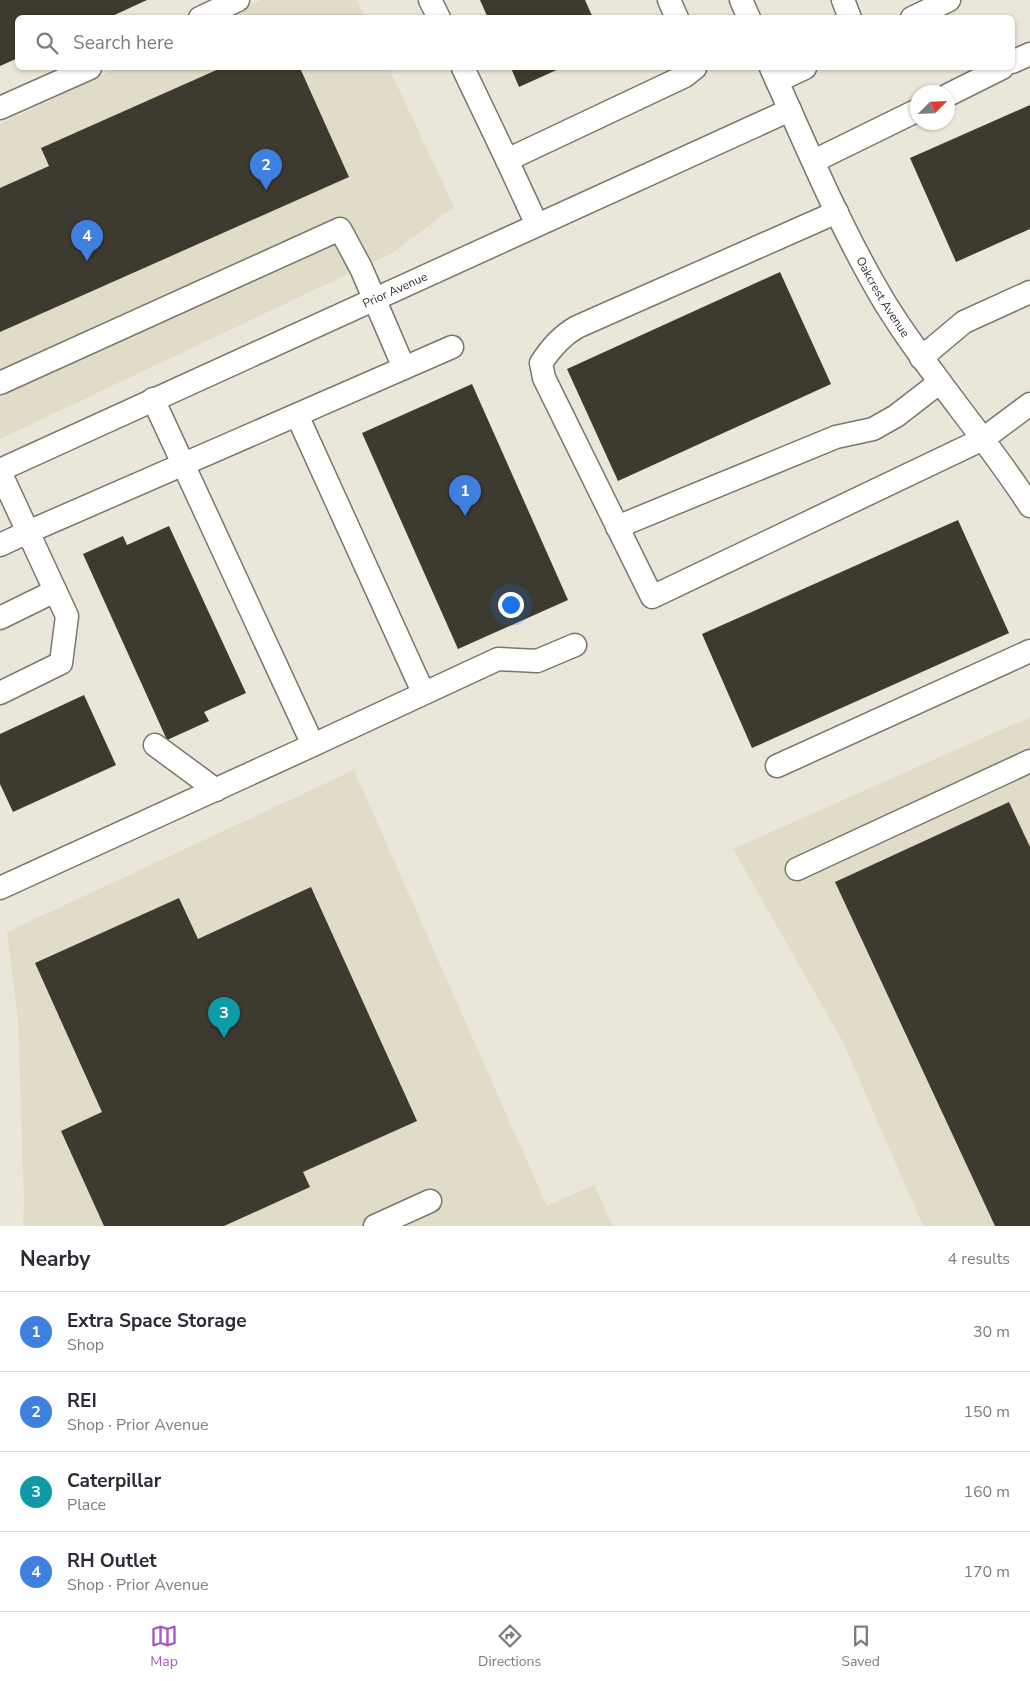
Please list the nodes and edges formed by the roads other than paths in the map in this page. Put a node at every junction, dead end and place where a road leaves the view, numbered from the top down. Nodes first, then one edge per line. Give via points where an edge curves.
1 (238, 0) edge
2 (430, 0) edge
3 (668, 0) edge
4 (741, 0) edge
5 (843, 0) edge
6 (949, 0) edge
7 (206, 15) edge
8 (438, 15) edge
9 (676, 15) edge
10 (748, 15) edge
11 (849, 15) edge
12 (918, 15) edge
13 (1030, 54) edge
14 (1015, 61) edge
15 (86, 70) edge
16 (464, 70) edge
17 (692, 70) edge
18 (795, 70) edge
19 (998, 70) edge
20 (774, 74) edge
21 (955, 92) edge
22 (0, 108) edge
23 (790, 110) junction
24 (910, 114) edge
25 (507, 160) junction
26 (814, 161) junction
27 (837, 212) junction
28 (537, 225) junction
29 (1030, 292) edge
30 (374, 299) junction
31 (452, 347) dead end
32 (921, 358) junction
33 (404, 368) junction
34 (940, 382) junction
35 (0, 383) edge
36 (153, 399) junction
37 (1030, 404) edge
38 (297, 415) junction
39 (983, 439) junction
40 (183, 464) junction
41 (0, 471) edge
42 (1030, 506) edge
43 (617, 527) junction
44 (28, 532) junction
45 (0, 545) edge
46 (55, 591) junction
47 (0, 618) edge
48 (575, 645) dead end
49 (1030, 651) edge
50 (423, 692) junction
51 (0, 693) edge
52 (155, 745) dead end
53 (313, 745) junction
54 (1030, 761) edge
55 (778, 766) dead end
56 (216, 790) junction
57 (797, 869) dead end
58 (0, 888) edge
59 (430, 1201) dead end
60 (375, 1226) edge

1 - 7 street
2 - 8 street
3 - 9 street
4 - 10 street
5 - 11 street
6 - 12 street
13 - 14 street
15 - 22 street
16 - 25 street
17 - 25 street
18 - 20 street
19 - 21 street
20 - 23 street, Oakcrest Avenue
23 - 26 street, Oakcrest Avenue
23 - 28 street, Prior Avenue
24 - 26 street
25 - 28 street
26 - 27 street, Oakcrest Avenue
27 - 32 street, Oakcrest Avenue via 885,303
27 - 43 street via 577,327 550,349 541,363 544,378
28 - 30 street, Prior Avenue
29 - 32 street via 964,322
30 - 33 street
30 - 35 street via 340,228
30 - 36 street, Prior Avenue
31 - 33 street
32 - 34 street, Oakcrest Avenue
33 - 38 street
34 - 39 street, Oakcrest Avenue
34 - 43 street via 896,416 873,429 836,437
36 - 40 street
36 - 41 street, Prior Avenue
37 - 39 street
38 - 40 street
38 - 50 street
39 - 42 street, Oakcrest Avenue
39 - 43 street via 652,597
40 - 44 street
40 - 53 street
41 - 44 street
44 - 45 street
44 - 46 street
46 - 47 street
46 - 51 street via 67,616 61,663
48 - 50 street via 537,661 498,659
49 - 55 street
50 - 53 street
52 - 56 street
53 - 56 street
54 - 57 street
56 - 58 street
59 - 60 street

